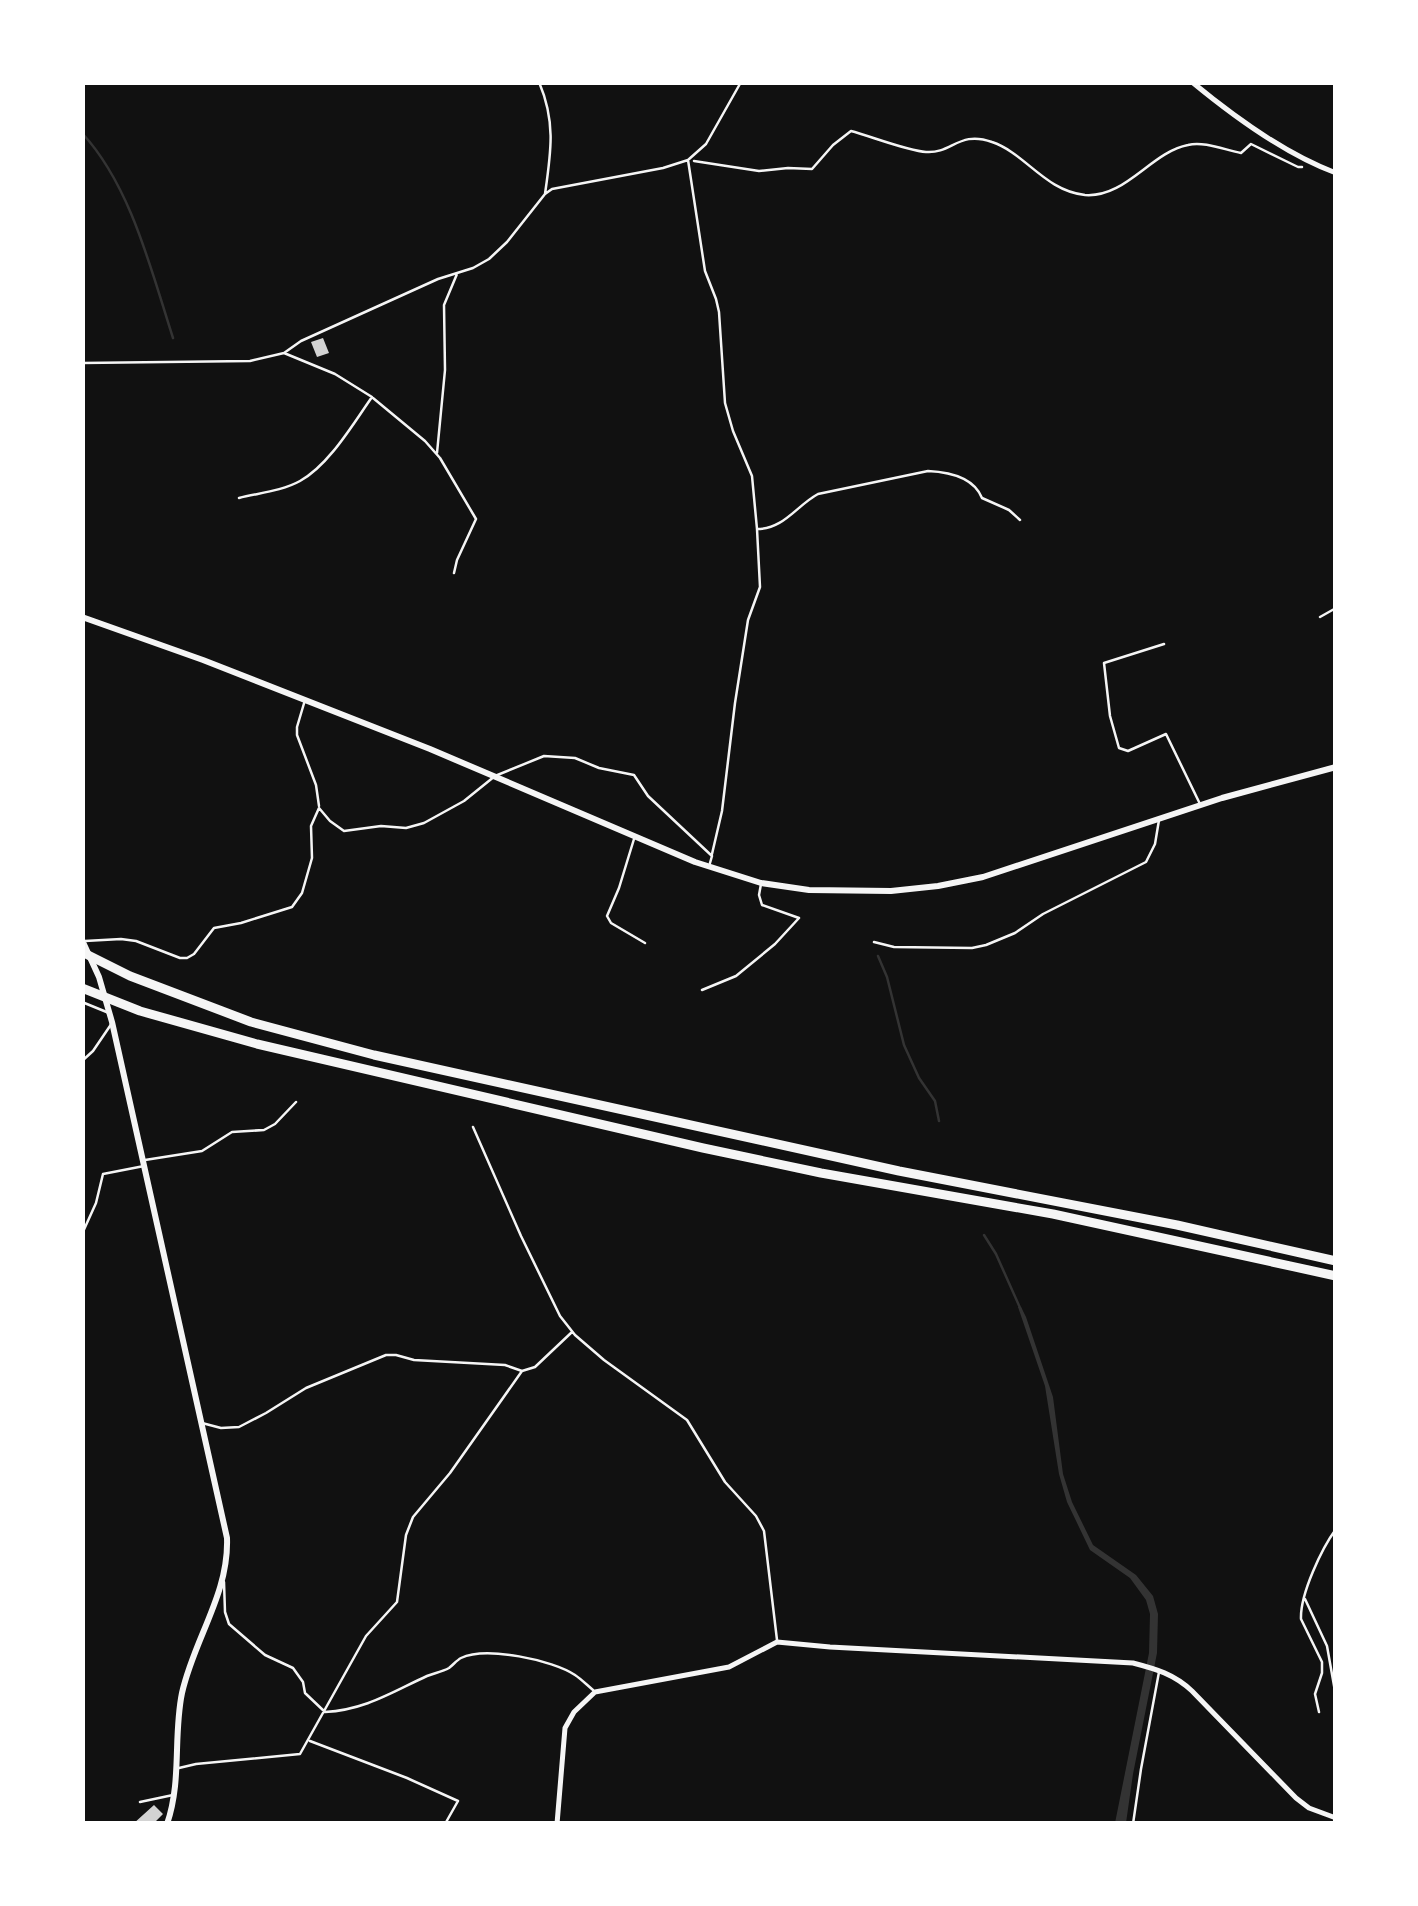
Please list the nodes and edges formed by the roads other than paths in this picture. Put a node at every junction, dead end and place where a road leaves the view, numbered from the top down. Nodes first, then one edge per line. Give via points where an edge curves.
1 (540, 82) edge
2 (740, 82) edge
3 (1192, 82) edge
4 (688, 160) junction
5 (1336, 173) edge
6 (545, 194) junction
7 (458, 273) junction
8 (284, 352) junction
9 (82, 363) edge
10 (372, 397) junction
11 (437, 454) junction
12 (239, 498) dead end
13 (1020, 520) dead end
14 (757, 529) junction
15 (454, 573) dead end
16 (1336, 608) edge
17 (82, 617) edge
18 (1320, 617) dead end
19 (1164, 644) dead end
20 (304, 700) junction
21 (1336, 767) edge
22 (495, 776) junction
23 (1200, 805) junction
24 (319, 808) junction
25 (1159, 818) junction
26 (634, 838) junction
27 (712, 856) junction
28 (710, 868) junction
29 (761, 882) junction
30 (83, 941) edge
31 (874, 942) dead end
32 (645, 943) dead end
33 (82, 952) edge
34 (82, 988) edge
35 (702, 990) dead end
36 (82, 1002) edge
37 (111, 1018) junction
38 (82, 1061) edge
39 (296, 1102) dead end
40 (473, 1127) dead end
41 (144, 1163) junction
42 (82, 1234) edge
43 (1336, 1261) edge
44 (1336, 1276) edge
45 (572, 1332) junction
46 (522, 1371) junction
47 (200, 1422) junction
48 (1336, 1529) edge
49 (224, 1581) junction
50 (1305, 1598) junction
51 (778, 1642) junction
52 (1158, 1669) junction
53 (595, 1692) junction
54 (1336, 1697) edge
55 (324, 1712) junction
56 (1319, 1712) dead end
57 (308, 1740) junction
58 (177, 1768) junction
59 (174, 1794) junction
60 (140, 1802) dead end
61 (1336, 1818) edge
62 (167, 1824) edge
63 (446, 1824) edge
64 (557, 1824) edge
65 (1133, 1824) edge

1 - 6 lane via 552,131
2 - 4 lane via 706,144
3 - 5 street via 1254,129
4 - 6 lane
4 - 14 lane via 705,271 719,312 725,404 752,476
6 - 7 lane via 488,260
7 - 8 lane
7 - 11 lane via 444,305
8 - 9 lane via 250,361
8 - 10 lane
10 - 11 lane
10 - 12 lane via 302,480
11 - 15 lane via 476,519
13 - 14 lane via 982,498 969,482 928,472 818,494 778,526
14 - 27 lane via 760,587 748,620
16 - 18 lane
17 - 20 street
19 - 23 lane via 1104,663 1110,716 1118,748 1128,751 1166,734
20 - 22 street
20 - 24 lane via 297,736
21 - 23 street
22 - 24 lane via 444,813 406,828 344,831
22 - 26 street
22 - 27 lane via 554,756 634,775
23 - 25 street
24 - 30 lane via 311,826 312,858 292,907 214,928 187,958 136,941
25 - 29 street via 938,886 850,892
25 - 31 lane via 1146,862 986,946
26 - 28 street
26 - 32 lane via 607,916
27 - 28 lane
28 - 29 street
29 - 35 lane via 762,905 800,918 736,976
30 - 37 street
33 - 43 highway via 251,1022 374,1056
34 - 44 highway via 257,1044 704,1148
36 - 37 lane
37 - 38 lane
37 - 41 street
39 - 41 lane via 264,1130 232,1132 202,1151
40 - 45 lane
41 - 42 lane via 102,1174
41 - 47 street
45 - 46 lane
45 - 51 lane via 687,1420 725,1482 756,1516 764,1531
46 - 47 lane via 386,1355 306,1388 239,1427
46 - 55 lane via 414,1517 397,1602 366,1636
47 - 49 street via 227,1538
48 - 50 lane
49 - 55 lane via 229,1624 293,1668
49 - 58 street via 182,1692
50 - 54 lane via 1327,1646
50 - 56 lane via 1302,1618 1322,1662 1315,1694
51 - 52 street
51 - 53 street via 729,1667
52 - 61 street via 1192,1691 1296,1798
52 - 65 lane
53 - 55 lane via 572,1673 537,1660 479,1654 393,1693
53 - 64 street via 565,1728
55 - 57 lane
57 - 58 lane via 300,1754
57 - 63 lane via 458,1801
58 - 59 street
59 - 60 lane
59 - 62 street

